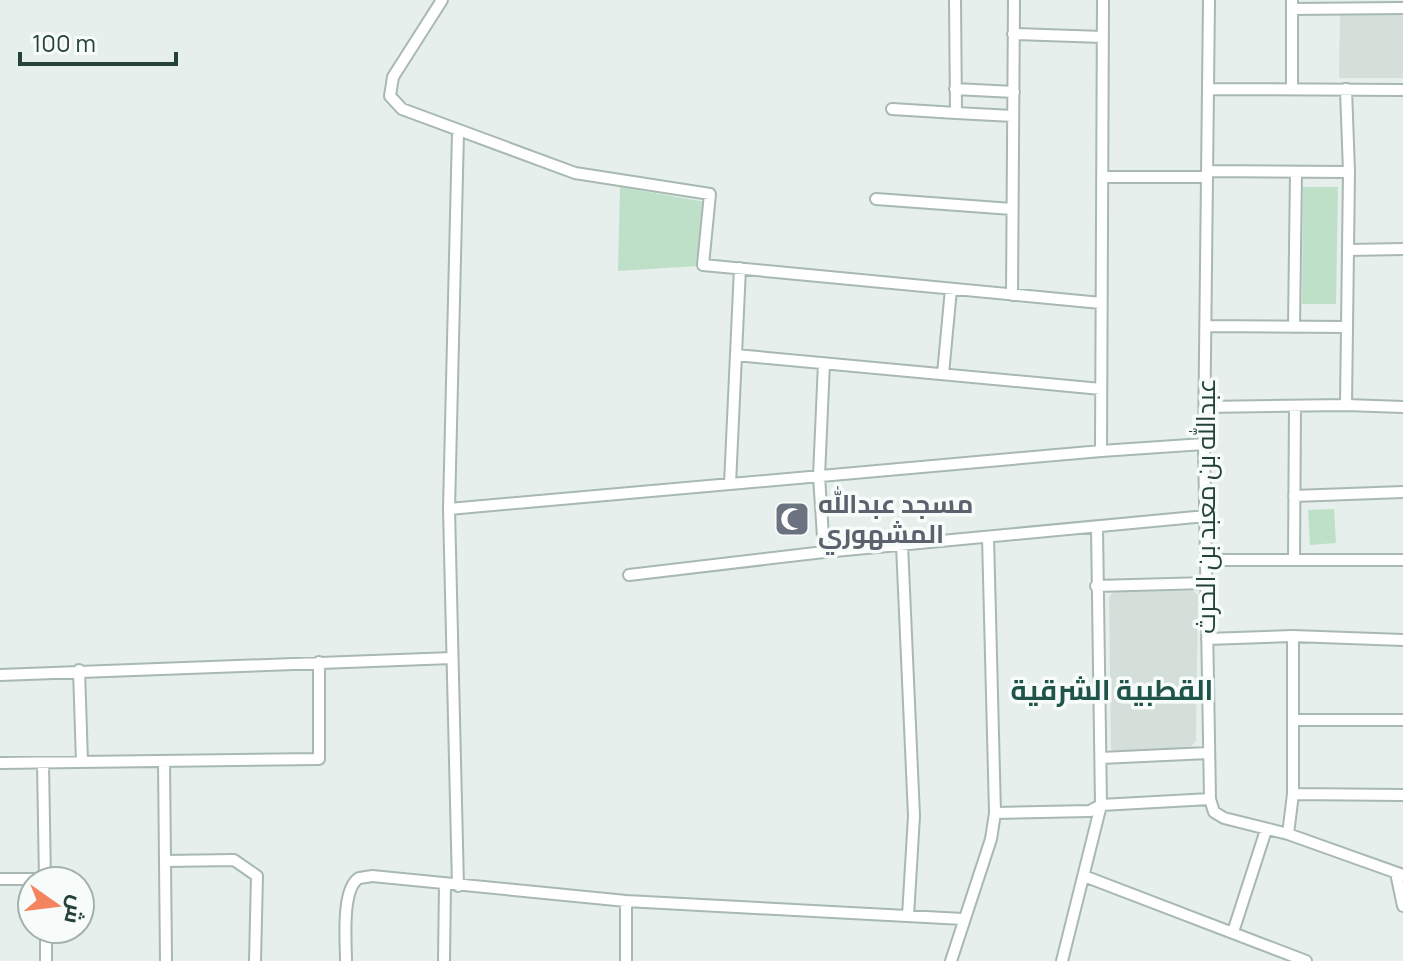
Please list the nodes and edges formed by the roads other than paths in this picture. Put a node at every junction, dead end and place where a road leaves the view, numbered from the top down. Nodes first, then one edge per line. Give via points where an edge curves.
1 (442, 0) edge
2 (955, 0) edge
3 (1014, 0) edge
4 (1103, 0) edge
5 (1209, 0) edge
6 (1292, 4) edge
7 (1345, 4) edge
8 (1403, 8) edge
9 (1013, 34) junction
10 (1103, 37) junction
11 (955, 89) junction
12 (1208, 89) junction
13 (1292, 89) junction
14 (1346, 89) junction
15 (1403, 90) edge
16 (1014, 92) junction
17 (892, 109) dead end
18 (956, 113) junction
19 (1013, 116) junction
20 (458, 132) junction
21 (1296, 172) junction
22 (1349, 172) junction
23 (1207, 174) junction
24 (1102, 177) junction
25 (876, 199) dead end
26 (1012, 209) junction
27 (1403, 249) edge
28 (1348, 250) junction
29 (740, 268) junction
30 (951, 289) junction
31 (1012, 295) junction
32 (1101, 303) junction
33 (1206, 326) junction
34 (1294, 327) junction
35 (1347, 327) junction
36 (736, 355) junction
37 (824, 363) junction
38 (943, 374) junction
39 (1101, 389) junction
40 (1346, 405) junction
41 (1295, 406) junction
42 (1205, 407) junction
43 (1403, 407) edge
44 (1204, 444) junction
45 (1101, 451) junction
46 (819, 476) junction
47 (730, 484) junction
48 (1403, 492) edge
49 (1294, 496) junction
50 (449, 509) junction
51 (1206, 516) junction
52 (1097, 527) junction
53 (988, 537) junction
54 (902, 545) junction
55 (824, 552) junction
56 (1206, 560) junction
57 (1294, 560) junction
58 (1403, 560) edge
59 (629, 575) dead end
60 (1207, 583) junction
61 (1096, 586) junction
62 (1293, 636) junction
63 (1207, 639) junction
64 (1403, 640) edge
65 (452, 658) junction
66 (319, 662) junction
67 (79, 670) junction
68 (0, 675) edge
69 (1293, 720) junction
70 (1403, 720) edge
71 (1208, 753) junction
72 (1101, 758) junction
73 (164, 761) junction
74 (82, 762) junction
75 (0, 763) edge
76 (43, 763) junction
77 (1293, 794) junction
78 (1403, 795) edge
79 (1210, 799) junction
80 (1101, 805) junction
81 (995, 813) junction
82 (1266, 830) junction
83 (1288, 834) junction
84 (165, 861) junction
85 (45, 865) edge
86 (1399, 874) edge
87 (1084, 876) junction
88 (445, 884) junction
89 (458, 886) junction
90 (626, 901) junction
91 (1403, 906) edge
92 (908, 916) junction
93 (963, 919) junction
94 (1233, 932) junction
95 (166, 961) edge
96 (255, 961) edge
97 (346, 961) edge
98 (444, 961) edge
99 (626, 961) edge
100 (951, 961) edge
101 (1062, 961) edge
102 (1306, 961) edge

1 - 20 street via 393,77 390,96 402,109
2 - 11 street
3 - 9 street
4 - 10 street
5 - 12 street, عبدالله بن معبد بن الحرث
6 - 7 street
6 - 13 street
7 - 8 street
9 - 10 street
9 - 16 street
10 - 24 street
11 - 16 street
11 - 18 street
12 - 13 street
12 - 23 street, عبدالله بن معبد بن الحرث
13 - 14 street
14 - 15 street
14 - 22 street
16 - 19 street
17 - 18 street
18 - 19 street
19 - 26 street
20 - 29 street via 575,173 710,194 703,265
20 - 50 street
21 - 22 street
21 - 23 street
21 - 34 street
22 - 28 street
23 - 24 street
23 - 33 street, عبدالله بن معبد بن الحرث
24 - 32 street
25 - 26 street
26 - 31 street
27 - 28 street
28 - 35 street
29 - 30 street
29 - 36 street
30 - 31 street
30 - 38 street
31 - 32 street
32 - 39 street
33 - 34 street
33 - 42 street, عبدالله بن معبد بن الحرث
34 - 35 street
35 - 40 street
36 - 37 street
36 - 47 street
37 - 38 street
37 - 46 street
38 - 39 street
39 - 45 street
40 - 41 street
40 - 43 street
41 - 42 street
41 - 49 street
42 - 44 street, عبدالله بن معبد بن الحرث
44 - 45 street
44 - 51 street, عبدالله بن معبد بن الحرث
45 - 46 street
46 - 47 street
46 - 55 street
47 - 50 street
48 - 49 street
49 - 57 street
50 - 65 street
51 - 52 street
51 - 56 street, عبدالله بن معبد بن الحرث
52 - 53 street
52 - 61 street
53 - 54 street
53 - 81 street
54 - 55 street
54 - 92 street via 914,816
55 - 59 street
56 - 57 street
56 - 60 street, عبدالله بن معبد بن الحرث
57 - 58 street
60 - 61 street
60 - 63 street, عبدالله بن معبد بن الحرث
61 - 72 street
62 - 63 street
62 - 64 street
62 - 69 street
63 - 71 street, عبدالله بن معبد بن الحرث
65 - 66 street
65 - 89 street
66 - 67 street
66 - 73 street via 319,759
67 - 68 street
67 - 74 street
69 - 70 street
69 - 77 street
71 - 72 street
71 - 79 street, عبدالله بن معبد بن الحرث
72 - 80 street
73 - 74 street
73 - 84 street
74 - 76 street
75 - 76 street
76 - 85 street
77 - 78 street
77 - 83 street
79 - 80 street
79 - 82 street via 1214,812
80 - 81 street via 1090,811
80 - 87 street
81 - 93 street
82 - 83 street
82 - 94 street
83 - 86 street
84 - 95 street
84 - 96 street via 234,860 257,876
86 - 91 street
87 - 94 street
87 - 101 street
88 - 89 street
88 - 97 street via 360,878 347,899
88 - 98 street
89 - 90 street
90 - 92 street
90 - 99 street
92 - 93 street
93 - 100 street
94 - 102 street

